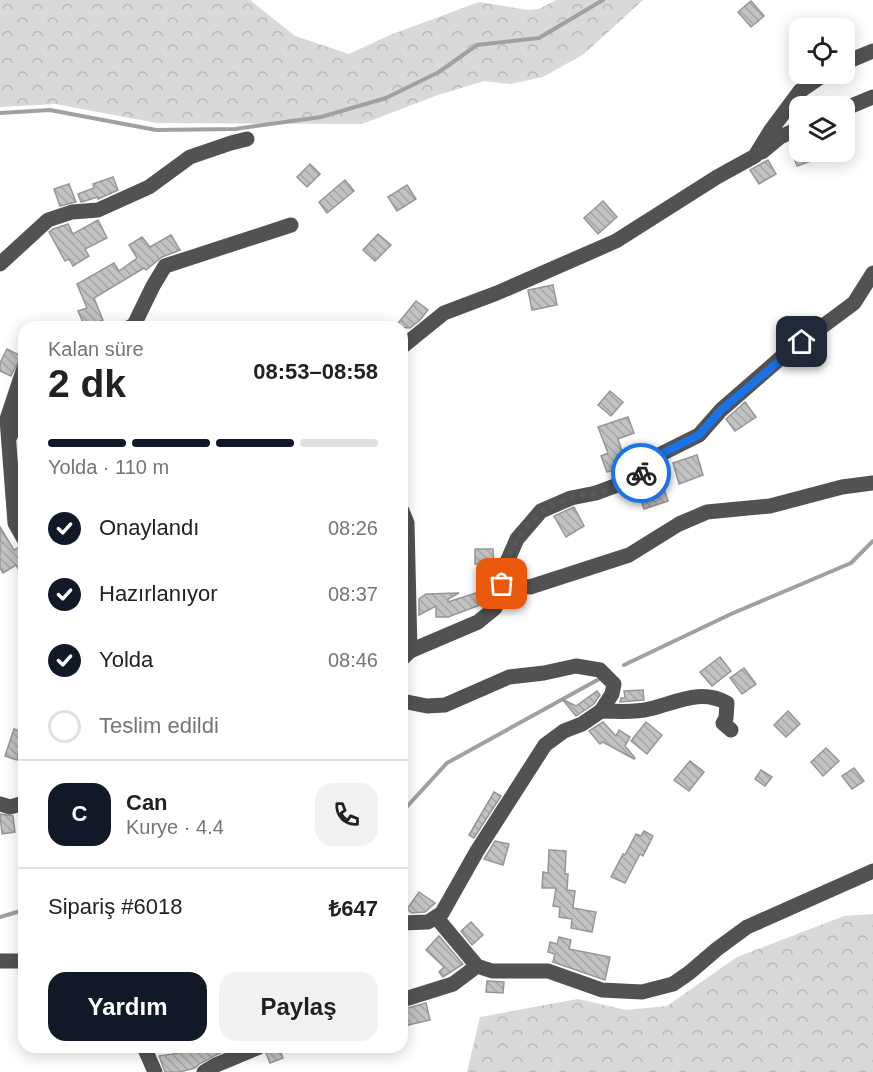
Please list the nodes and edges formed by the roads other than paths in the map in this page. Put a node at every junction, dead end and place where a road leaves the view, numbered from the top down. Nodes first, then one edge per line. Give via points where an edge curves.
1 (873, 51) edge
2 (855, 58) edge
3 (810, 84) edge
4 (873, 98) edge
5 (855, 105) edge
6 (789, 133) edge
7 (247, 140) dead end
8 (755, 156) junction
9 (291, 225) dead end
10 (0, 264) edge
11 (873, 273) edge
12 (136, 321) edge
13 (408, 342) edge
14 (18, 386) edge
15 (18, 422) edge
16 (9, 438) junction
17 (873, 483) edge
18 (18, 528) edge
19 (502, 584) junction
20 (408, 654) edge
21 (408, 702) edge
22 (601, 711) junction
23 (730, 730) dead end
24 (0, 804) edge
25 (18, 805) edge
26 (873, 871) edge
27 (436, 917) junction
28 (408, 923) edge
29 (0, 961) edge
30 (18, 961) edge
31 (477, 966) junction
32 (408, 998) edge
33 (147, 1053) edge
34 (245, 1053) edge
35 (155, 1072) edge
36 (204, 1072) edge

1 - 2 street
3 - 8 street via 800,91
4 - 5 street
6 - 8 street
7 - 10 street via 190,157 148,187 98,210 48,219
8 - 13 street via 616,241 444,313
9 - 12 street via 165,266
11 - 19 street via 854,303 784,355 721,410 699,435 657,456 636,478 541,511 517,539 503,571
14 - 16 street via 7,419
15 - 16 street
16 - 18 street
17 - 19 street via 770,506 707,512 679,524 629,555 530,587
19 - 20 street via 495,608 478,622
21 - 22 street via 445,705 509,677 576,666 600,670 614,684
22 - 23 street via 633,712 697,696 717,698 727,703 723,723
22 - 27 street via 545,745
24 - 25 street
26 - 31 street via 747,927 673,984 642,992 602,990 548,971 492,971
27 - 28 street via 428,922
27 - 31 street
29 - 30 street
31 - 32 street via 453,984
33 - 35 street
34 - 36 street

